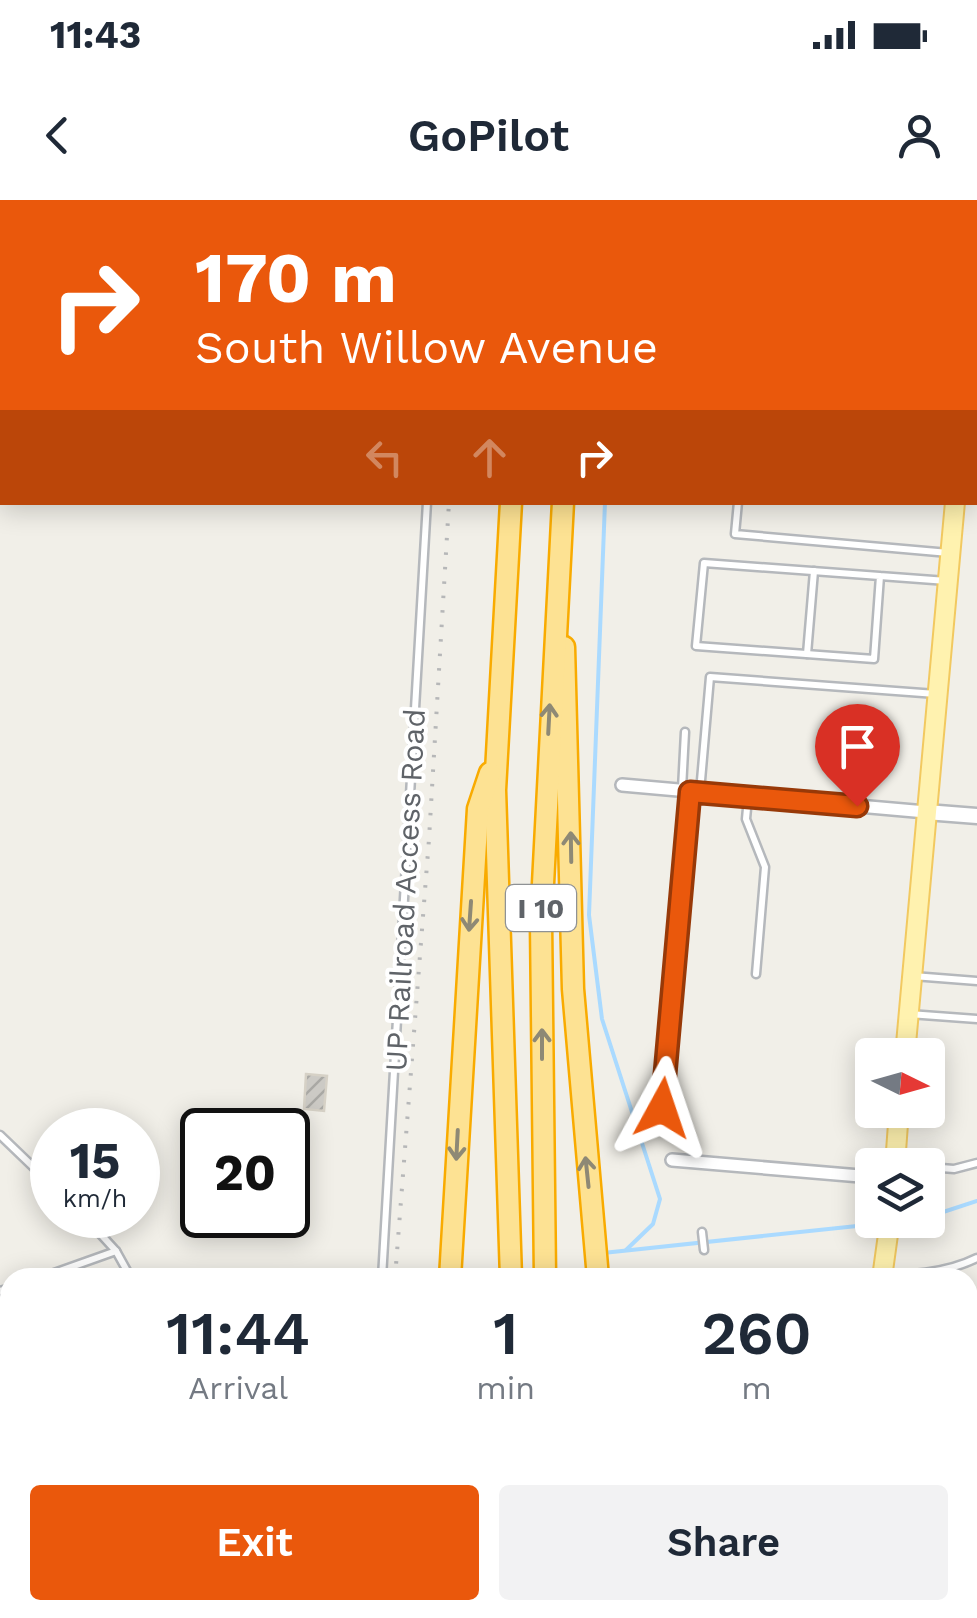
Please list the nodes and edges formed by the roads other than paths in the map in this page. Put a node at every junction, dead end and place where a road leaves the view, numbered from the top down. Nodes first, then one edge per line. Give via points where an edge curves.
1 (427, 505) edge
2 (510, 505) edge
3 (563, 505) edge
4 (738, 505) edge
5 (955, 505) edge
6 (950, 553) junction
7 (558, 570) junction
8 (814, 571) junction
9 (880, 576) junction
10 (948, 582) junction
11 (807, 654) junction
12 (937, 694) junction
13 (685, 732) dead end
14 (496, 752) junction
15 (622, 786) dead end
16 (691, 792) junction
17 (748, 796) junction
18 (926, 812) junction
19 (977, 816) edge
20 (756, 974) dead end
21 (912, 976) junction
22 (977, 981) edge
23 (908, 1014) junction
24 (977, 1019) edge
25 (906, 1038) edge
26 (662, 1108) dead end
27 (0, 1134) edge
28 (672, 1160) dead end
29 (30, 1163) edge
30 (977, 1163) edge
31 (945, 1169) edge
32 (855, 1176) edge
33 (702, 1232) dead end
34 (104, 1238) edge
35 (888, 1238) edge
36 (704, 1250) dead end
37 (116, 1252) junction
38 (545, 1264) edge
39 (511, 1266) edge
40 (69, 1268) edge
41 (125, 1268) edge
42 (383, 1268) edge
43 (451, 1268) edge
44 (597, 1268) edge
45 (885, 1268) edge

1 - 42 lane, UP Railroad Access Road
2 - 14 highway, I 10
3 - 7 highway, I 10
4 - 6 lane via 735,534
5 - 6 main road
6 - 10 main road
38 -> 7 highway, I 10 via 541,922
44 -> 7 highway via 573,989 568,702
8 - 9 lane
8 - 11 lane
8 - 11 lane via 704,563 696,646
9 - 10 lane
9 - 11 lane via 874,659
10 - 12 main road
12 - 16 lane via 710,677
12 - 18 main road
13 - 16 lane
14 - 39 highway, I 10
14 -> 43 highway via 478,809
15 - 16 street
16 - 17 street
16 - 26 lane
17 - 18 street
17 - 20 lane via 746,818 766,867
18 - 19 street
18 - 21 main road
21 - 22 lane
21 - 23 main road
23 - 24 lane
23 - 25 main road
27 - 29 lane
28 - 32 street
30 - 31 lane
33 - 36 lane
34 - 37 lane
35 - 45 main road
37 - 40 lane
37 - 41 lane

